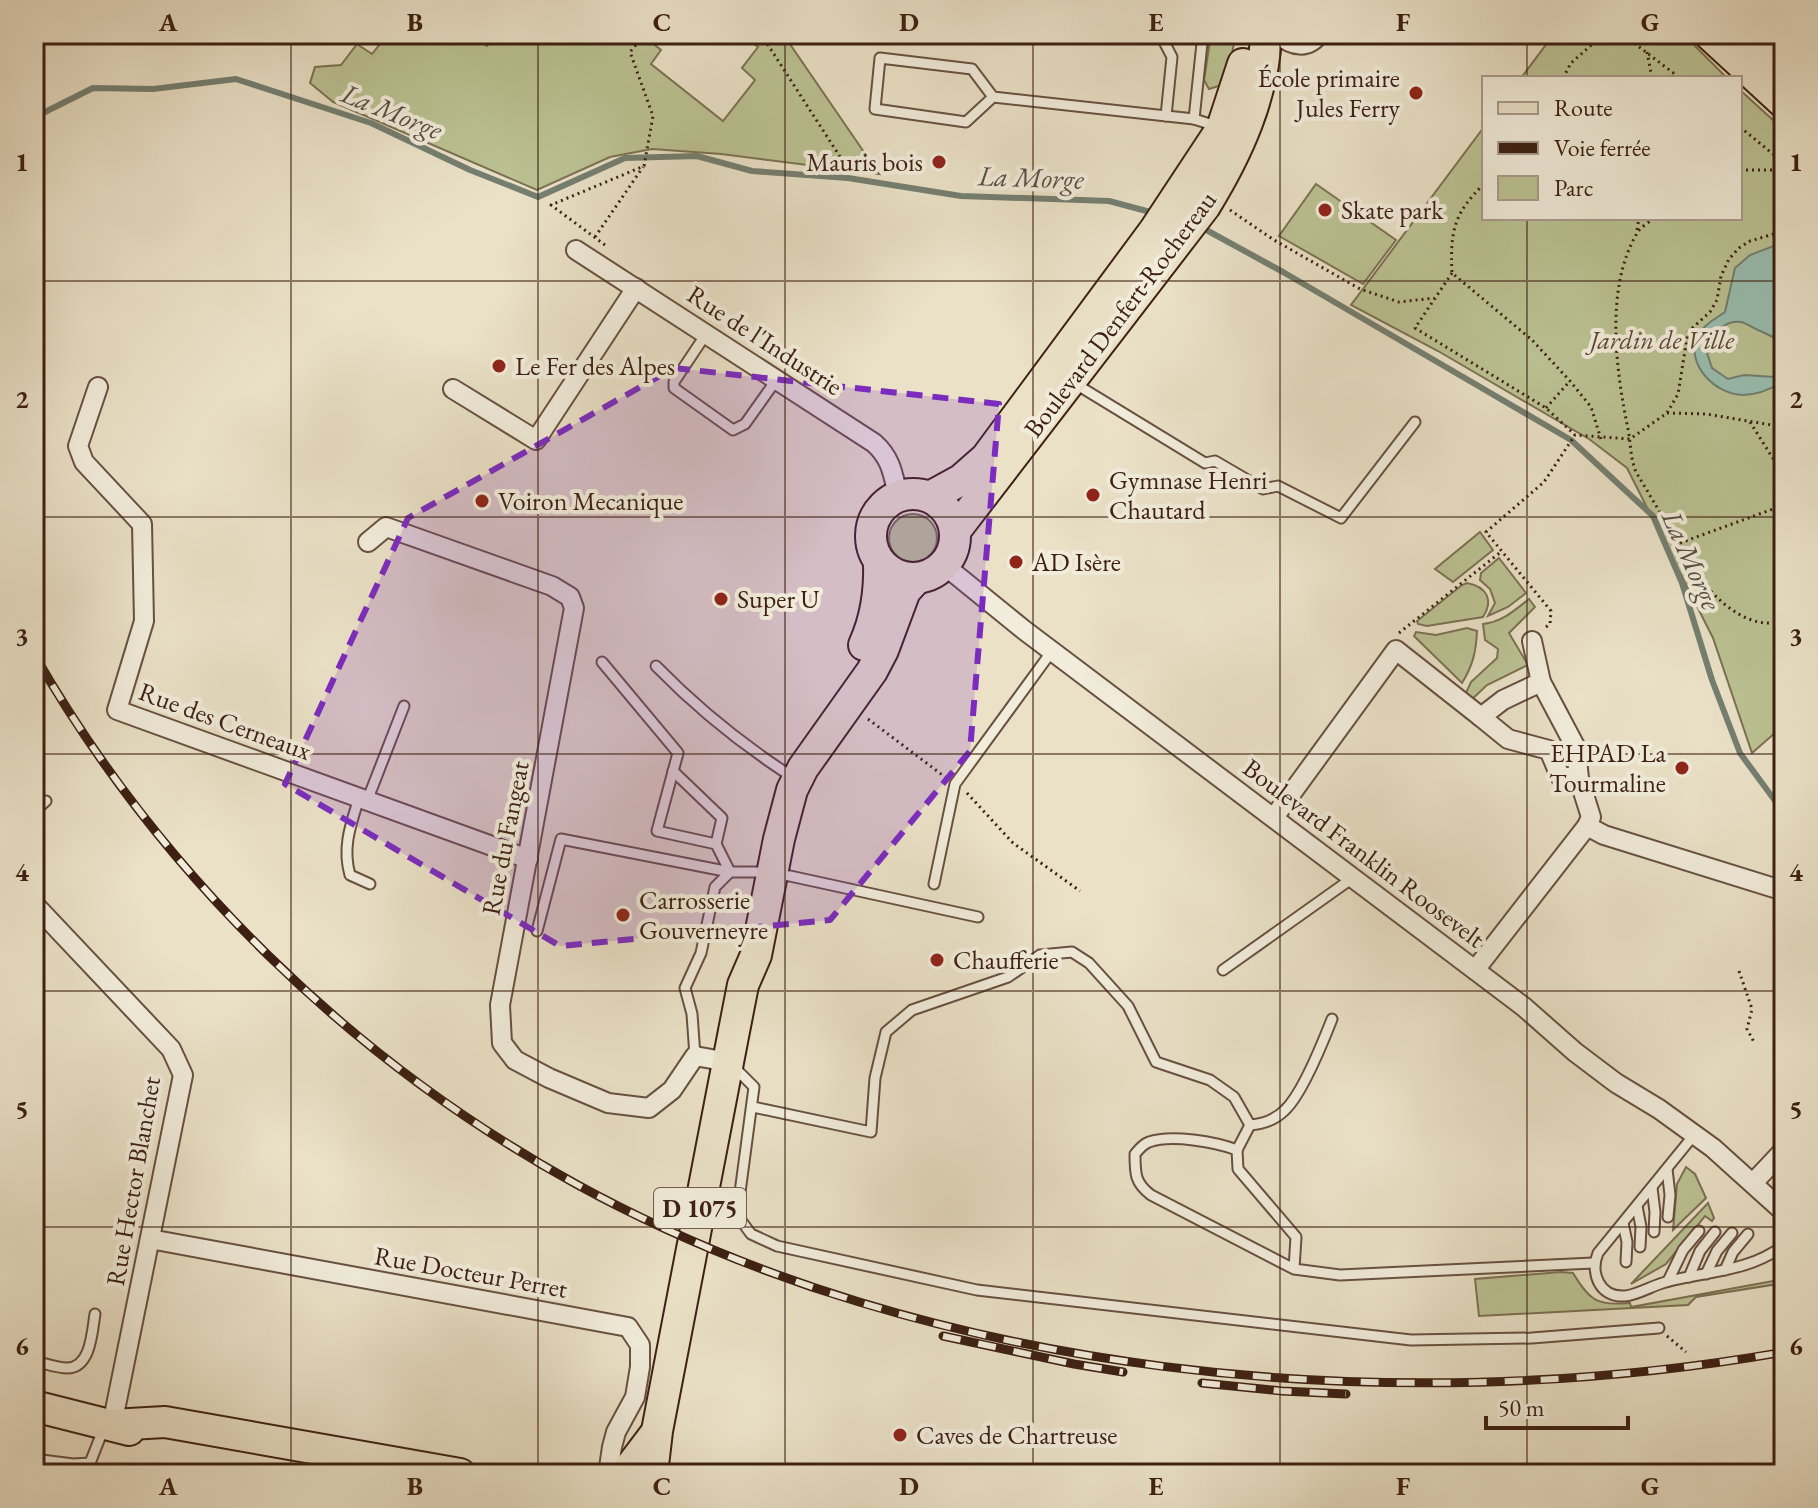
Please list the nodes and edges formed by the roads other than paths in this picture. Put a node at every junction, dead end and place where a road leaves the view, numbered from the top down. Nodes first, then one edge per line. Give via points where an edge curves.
1 (1160, 34) edge
2 (1203, 34) edge
3 (1246, 34) edge
4 (1268, 34) edge
5 (1325, 34) edge
6 (1709, 34) edge
7 (1741, 34) edge
8 (1784, 75) edge
9 (993, 97) junction
10 (1784, 103) edge
11 (1166, 116) junction
12 (1208, 124) junction
13 (1169, 225) junction
14 (576, 250) dead end
15 (636, 288) junction
16 (706, 334) junction
17 (777, 379) junction
18 (1071, 381) junction
19 (98, 387) dead end
20 (453, 389) dead end
21 (1415, 422) dead end
22 (898, 496) junction
23 (930, 497) junction
24 (955, 531) junction
25 (368, 542) dead end
26 (879, 561) junction
27 (944, 565) junction
28 (917, 578) junction
29 (1532, 641) road end
30 (1052, 651) junction
31 (602, 662) dead end
32 (656, 666) dead end
33 (1541, 682) junction
34 (404, 706) dead end
35 (1481, 717) junction
36 (673, 771) junction
37 (791, 776) junction
38 (1579, 779) junction
39 (363, 799) junction
40 (46, 801) dead end
41 (34, 812) edge
42 (1275, 816) junction
43 (1587, 826) junction
44 (716, 844) junction
45 (528, 859) junction
46 (753, 873) junction
47 (1354, 877) junction
48 (370, 884) dead end
49 (934, 884) dead end
50 (1784, 891) edge
51 (34, 904) edge
52 (978, 917) dead end
53 (537, 931) dead end
54 (1223, 970) dead end
55 (1475, 970) junction
56 (1332, 1019) dead end
57 (695, 1056) junction
58 (728, 1062) junction
59 (753, 1107) junction
60 (1250, 1125) junction
61 (1695, 1134) junction
62 (1237, 1150) junction
63 (1784, 1150) edge
64 (1667, 1169) junction
65 (1753, 1183) junction
66 (1652, 1188) junction
67 (1637, 1206) junction
68 (1784, 1212) edge
69 (1668, 1217) dead end
70 (1623, 1223) junction
71 (1699, 1231) dead end
72 (1654, 1232) dead end
73 (1715, 1232) dead end
74 (1732, 1233) dead end
75 (1748, 1234) dead end
76 (150, 1239) junction
77 (1784, 1245) edge
78 (1640, 1247) dead end
79 (1626, 1262) dead end
80 (1593, 1263) junction
81 (1294, 1269) junction
82 (1725, 1270) junction
83 (1706, 1274) junction
84 (1689, 1277) junction
85 (1668, 1281) junction
86 (95, 1314) dead end
87 (1659, 1328) road end
88 (34, 1361) edge
89 (34, 1406) edge
90 (112, 1425) junction
91 (657, 1431) junction
92 (34, 1459) edge
93 (350, 1474) edge
94 (460, 1474) edge
95 (608, 1474) edge
96 (625, 1474) edge
97 (652, 1474) edge

1 - 11 lane via 1172,57
2 - 12 lane
3 - 12 main road, Boulevard Denfert-Rochereau via 1242,73
4 - 5 lane via 1282,45 1308,49
4 - 13 main road, Boulevard Denfert-Rochereau via 1249,122 1214,205
6 - 10 main road
7 - 8 main road
9 - 9 lane via 972,69 880,58 875,109 966,122
9 - 11 lane
11 - 12 lane
12 - 13 main road, Boulevard Denfert-Rochereau
13 - 18 main road, Boulevard Denfert-Rochereau
13 - 23 main road, Boulevard Denfert-Rochereau via 986,458
14 - 15 street, Rue de l'Industrie
15 - 16 street, Rue de l'Industrie
15 - 20 street via 536,440
16 - 17 street, Rue de l'Industrie
16 - 17 lane via 674,388 733,430 745,424
17 - 22 street, Rue de l'Industrie via 885,453
18 - 21 lane via 1205,463 1215,461 1263,489 1278,486 1341,518
18 - 24 main road, Boulevard Denfert-Rochereau
19 - 39 street, Rue des Cerneaux via 78,446 84,462 142,524 144,621 117,710
22 - 23 main road
22 - 26 main road via 882,507 872,524 871,543
23 - 24 main road via 947,511
24 - 27 main road, Boulevard Denfert-Rochereau
25 - 45 street, Rue du Fangeat via 386,527 570,597 574,621
26 - 28 main road via 902,577
26 - 37 main road, D 1075 via 866,642 816,716
27 - 28 main road
27 - 30 street, Boulevard Franklin Roosevelt
28 - 37 main road, D 1075 via 905,591 872,671
29 - 33 street
30 - 42 street, Boulevard Franklin Roosevelt
30 - 49 lane via 955,784
31 - 36 lane via 678,753
32 - 37 lane via 684,695
33 - 35 street
33 - 38 street via 1576,748
34 - 39 lane
35 - 38 street via 1508,739 1549,750 1560,776
35 - 42 street via 1397,642
36 - 44 lane via 722,818
36 - 44 lane via 657,831
37 - 46 main road, D 1075 via 766,819
38 - 43 street via 1591,817
39 - 45 street, Rue des Cerneaux
39 - 48 lane via 348,831 346,860 350,875
40 - 41 lane
42 - 47 street, Boulevard Franklin Roosevelt
43 - 50 street
43 - 55 street
44 - 46 lane
45 - 57 street, Rue du Fangeat via 500,1005 502,1043 515,1060 608,1103 649,1108 672,1090
46 - 52 lane via 790,876
46 - 53 lane via 561,839
46 - 57 lane via 715,887 701,953 685,988
46 - 58 main road, D 1075 via 741,947 743,985
47 - 54 lane
47 - 55 street, Boulevard Franklin Roosevelt
51 - 76 street, Rue Hector Blanchet via 171,1049 183,1075
55 - 61 street, Boulevard Franklin Roosevelt via 1575,1052
56 - 60 lane via 1286,1109 1267,1123
57 - 58 street
58 - 59 lane via 754,1087
58 - 91 main road, D 1075
59 - 60 lane via 871,1132 875,1078 886,1032 912,1010 1008,977 1040,955 1072,952 1097,970 1128,1006 1156,1062 1210,1080 1234,1097
59 - 87 lane via 737,1215 751,1234 777,1246 977,1290 1411,1340
60 - 62 lane
61 - 64 lane
61 - 65 street, Boulevard Franklin Roosevelt
62 - 81 lane via 1238,1169 1296,1237
62 - 81 lane via 1218,1143 1145,1143 1135,1154 1135,1176 1151,1195
63 - 65 street
64 - 66 lane
64 - 69 lane
65 - 68 street, Boulevard Franklin Roosevelt
66 - 67 lane
66 - 72 lane
67 - 70 lane
67 - 78 lane
70 - 79 lane
70 - 80 lane
71 - 85 lane
73 - 84 lane
74 - 83 lane
75 - 82 lane
76 - 90 street, Rue Hector Blanchet
76 - 95 street, Rue Docteur Perret via 628,1327 640,1345 640,1367 635,1397 616,1432
77 - 82 lane via 1757,1262
80 - 81 lane via 1340,1275
80 - 85 lane via 1601,1287 1613,1294 1625,1296
82 - 83 lane
83 - 84 lane
84 - 85 lane
86 - 88 lane via 86,1357 79,1364 69,1369
89 - 90 main road
90 - 92 lane via 102,1431 90,1463
90 - 93 main road
90 - 94 main road via 165,1422
91 - 96 main road, D 1075
91 - 97 main road, D 1075

